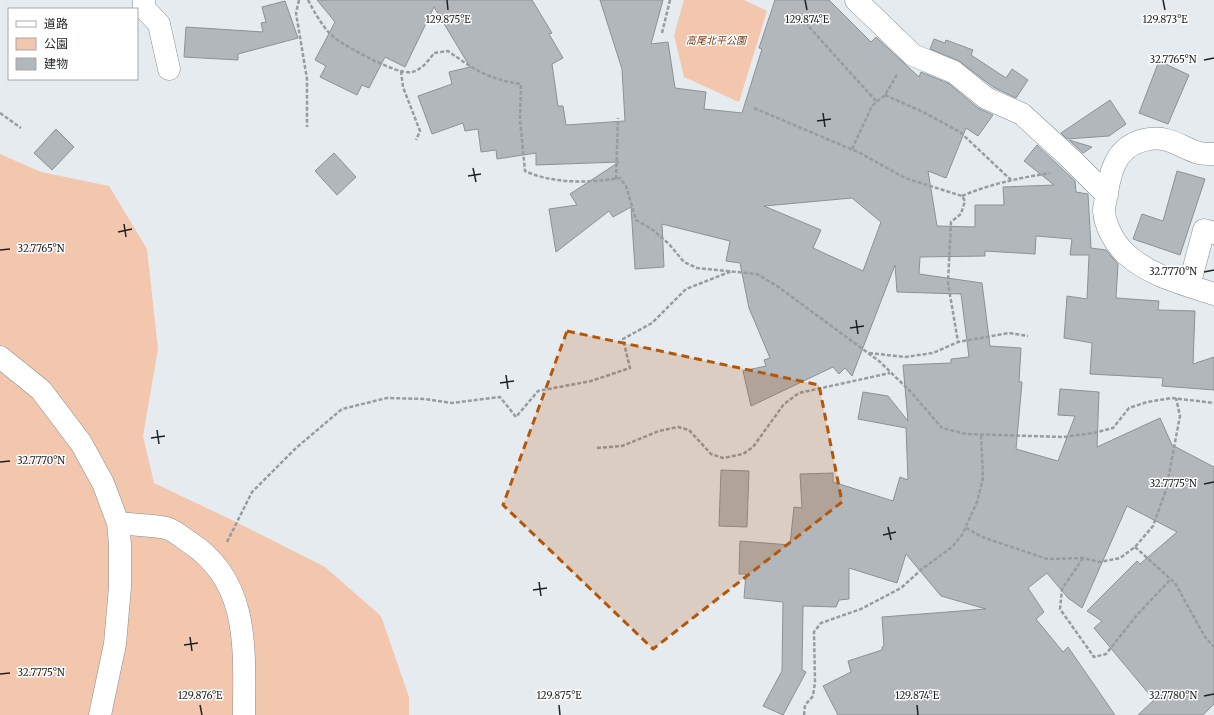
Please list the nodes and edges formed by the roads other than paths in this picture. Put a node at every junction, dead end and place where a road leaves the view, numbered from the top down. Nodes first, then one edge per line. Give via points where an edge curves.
1 (144, 0) edge
2 (856, 0) edge
3 (169, 69) dead end
4 (1214, 154) edge
5 (1107, 196) junction
6 (1214, 233) edge
7 (1189, 286) junction
8 (1214, 294) edge
9 (0, 357) edge
10 (118, 523) junction
11 (100, 715) edge
12 (244, 715) edge

1 - 3 street via 144,8 159,24
2 - 5 street via 913,55 954,72 986,98 1022,114
4 - 5 street via 1199,153 1163,139 1138,141 1116,158
5 - 7 street via 1104,212 1110,234 1125,254 1152,273
6 - 7 street via 1204,230
7 - 8 street
9 - 10 street via 42,390 81,443 104,483
10 - 11 street via 120,587 115,637
10 - 12 street via 168,528 198,548 218,567 232,590 241,618

